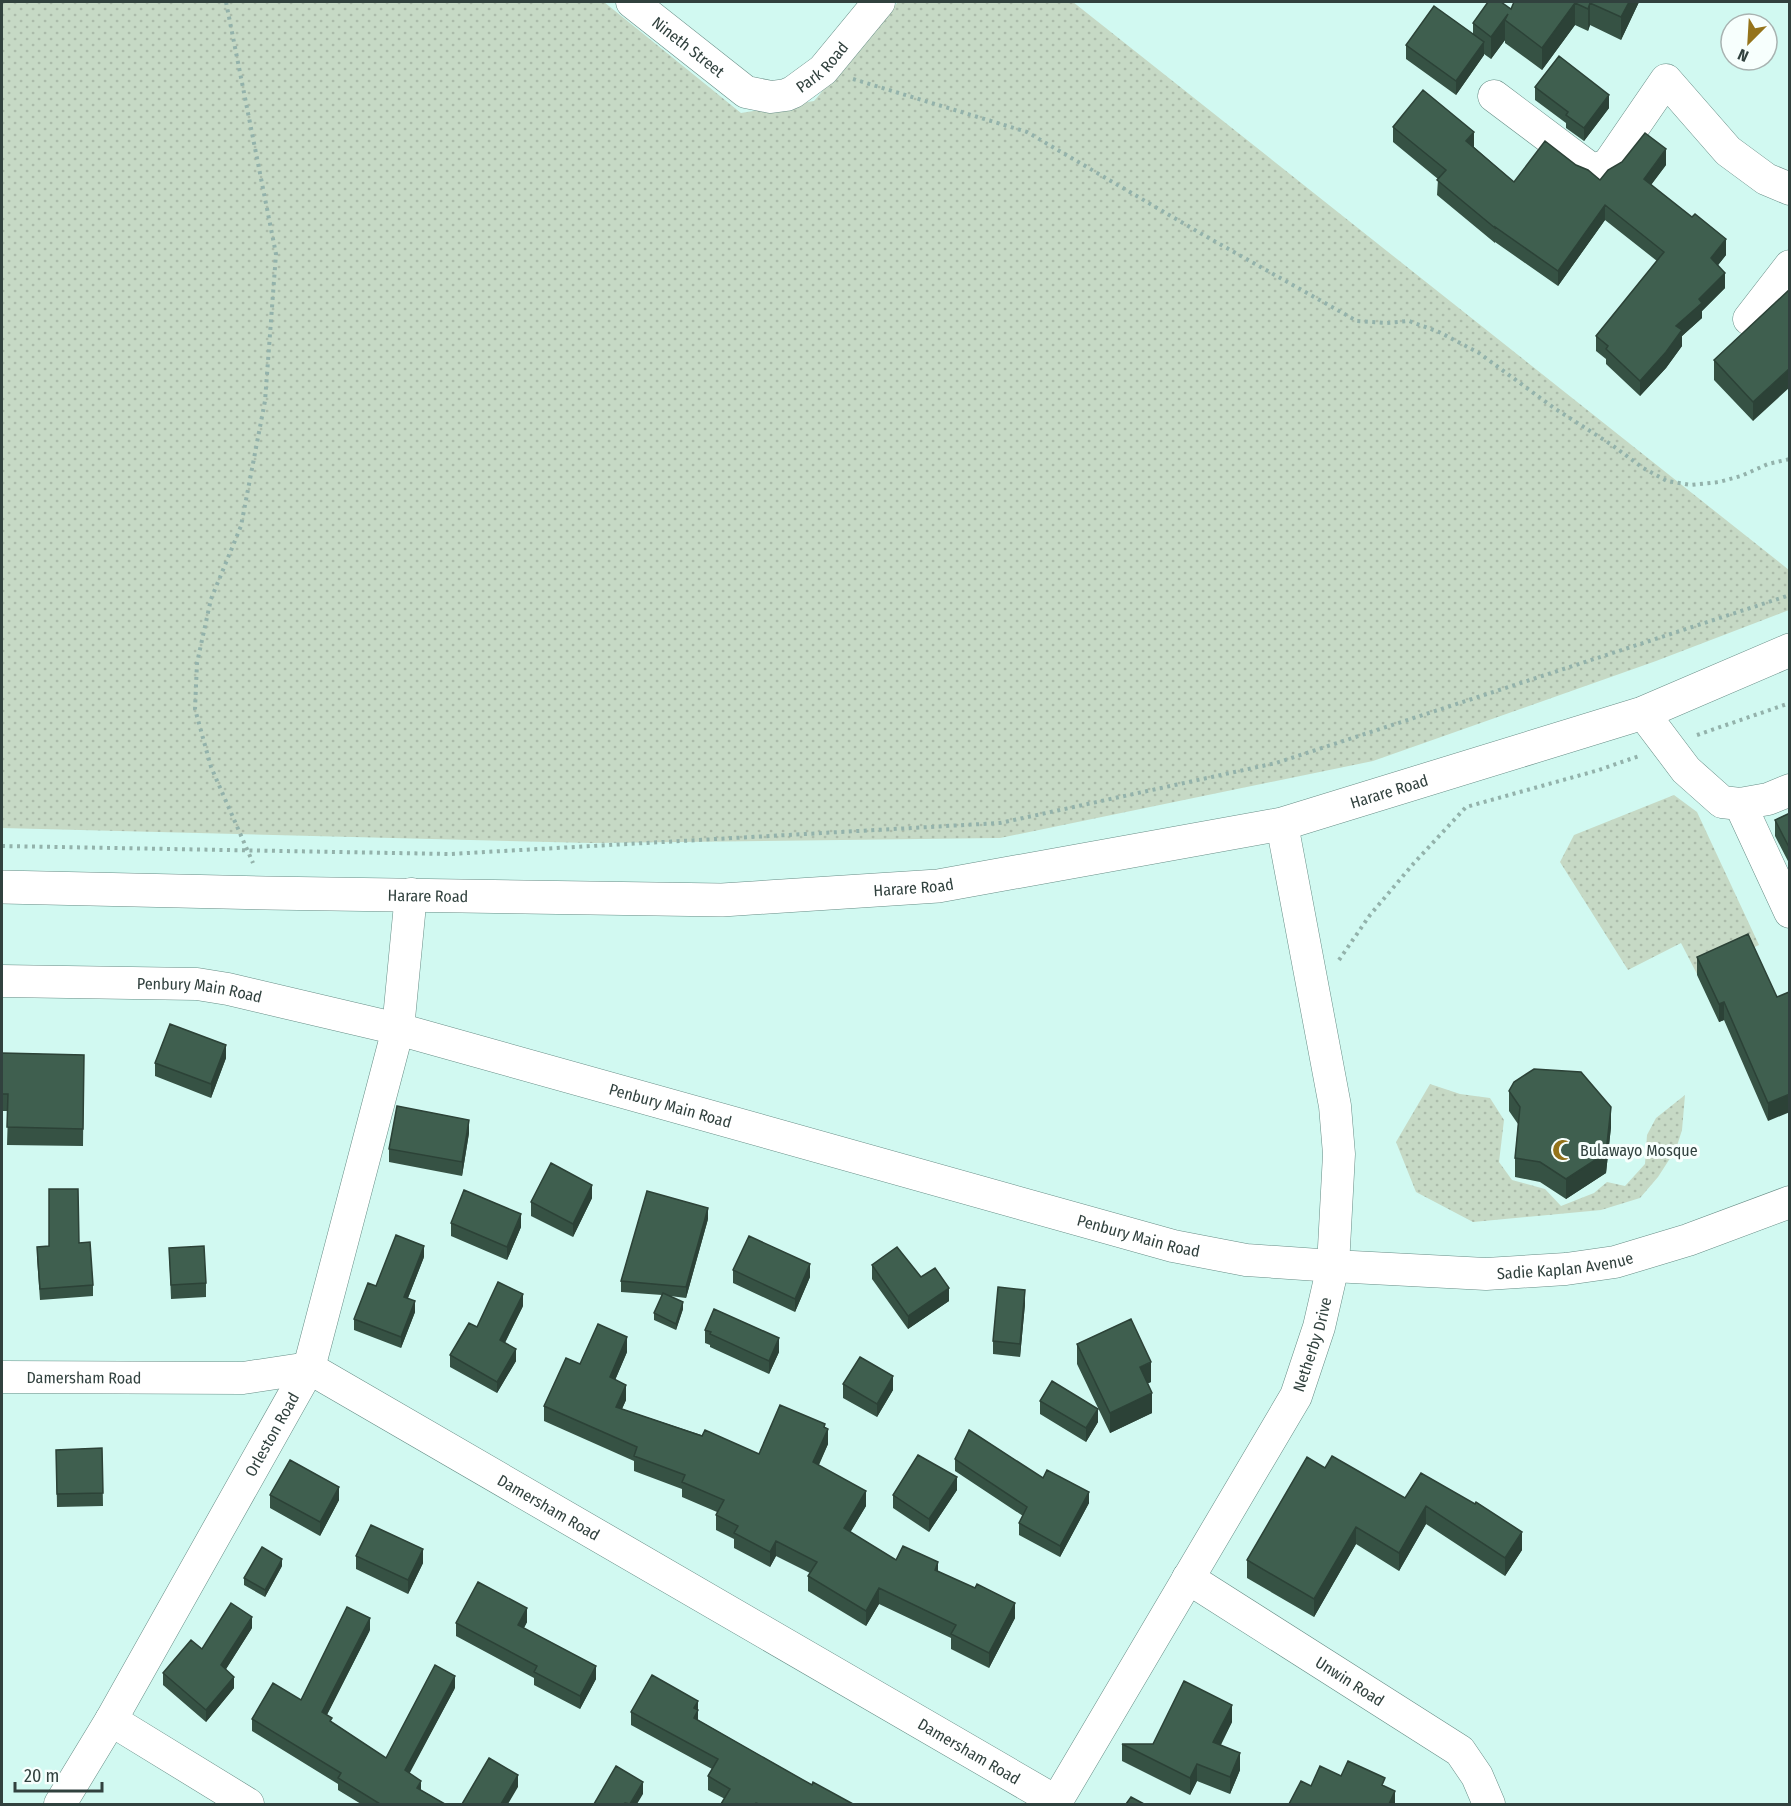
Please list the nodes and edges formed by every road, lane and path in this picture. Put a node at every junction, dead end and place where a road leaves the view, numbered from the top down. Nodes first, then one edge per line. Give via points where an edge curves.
1 (226, 2) edge
2 (632, 2) edge
3 (879, 2) edge
4 (823, 69) junction
5 (746, 92) joint
6 (1494, 96) dead end
7 (1790, 189) edge
8 (1790, 266) edge
9 (1749, 320) dead end
10 (1790, 459) edge
11 (1790, 595) edge
12 (1790, 650) edge
13 (1790, 702) edge
14 (1643, 712) junction
15 (1668, 746) junction
16 (1790, 790) edge
17 (1740, 804) junction
18 (1282, 824) junction
19 (2, 846) edge
20 (247, 850) junction
21 (2, 887) edge
22 (266, 893) junction
23 (411, 894) junction
24 (1790, 912) edge
25 (1336, 966) dead end
26 (2, 981) edge
27 (398, 1029) junction
28 (1790, 1202) edge
29 (1333, 1266) junction
30 (309, 1368) junction
31 (2, 1377) edge
32 (1188, 1578) junction
33 (111, 1720) junction
34 (1056, 1803) edge
35 (60, 1804) edge
36 (248, 1804) edge
37 (1489, 1804) edge

1 - 20 path via 276,254 265,401 241,526 211,598 197,663 195,709 211,767
2 - 5 street, Nineth Street
3 - 4 street, Park Road
4 - 5 street, Park Road via 786,95 771,97
4 - 10 path via 1027,132 1357,321 1408,321 1439,332 1479,353 1554,408 1667,481 1691,485 1719,482
6 - 7 street via 1587,166 1598,170 1610,163 1666,80 1728,151 1766,179
8 - 9 street
11 - 20 path via 1276,763 1000,823 450,854
12 - 14 highway, Harare Road
13 - 15 path
14 - 15 street
14 - 18 highway, Harare Road
15 - 17 street via 1686,770 1722,802
15 - 25 path via 1599,770 1466,807 1370,915
16 - 17 street
17 - 24 street
18 - 23 highway, Harare Road via 938,886 722,900
18 - 29 street, Netherby Drive via 1335,1106 1339,1154
19 - 20 path
20 - 22 path
21 - 22 highway, Harare Road
22 - 23 highway, Harare Road
23 - 27 street, Orleston Road
26 - 27 street, Penbury Main Road via 197,984
27 - 29 street, Penbury Main Road via 1173,1246 1245,1260
27 - 30 street, Orleston Road
28 - 29 street, Sadie Kaplan Avenue via 1615,1262 1566,1269 1486,1274
29 - 32 street, Netherby Drive via 1319,1327 1296,1396
30 - 31 street, Damersham Road via 243,1378
30 - 33 street, Orleston Road
30 - 34 street, Damersham Road
32 - 34 street, Netherby Drive
32 - 37 street, Unwin Road via 1460,1751
33 - 35 street, Orleston Road
33 - 36 street

